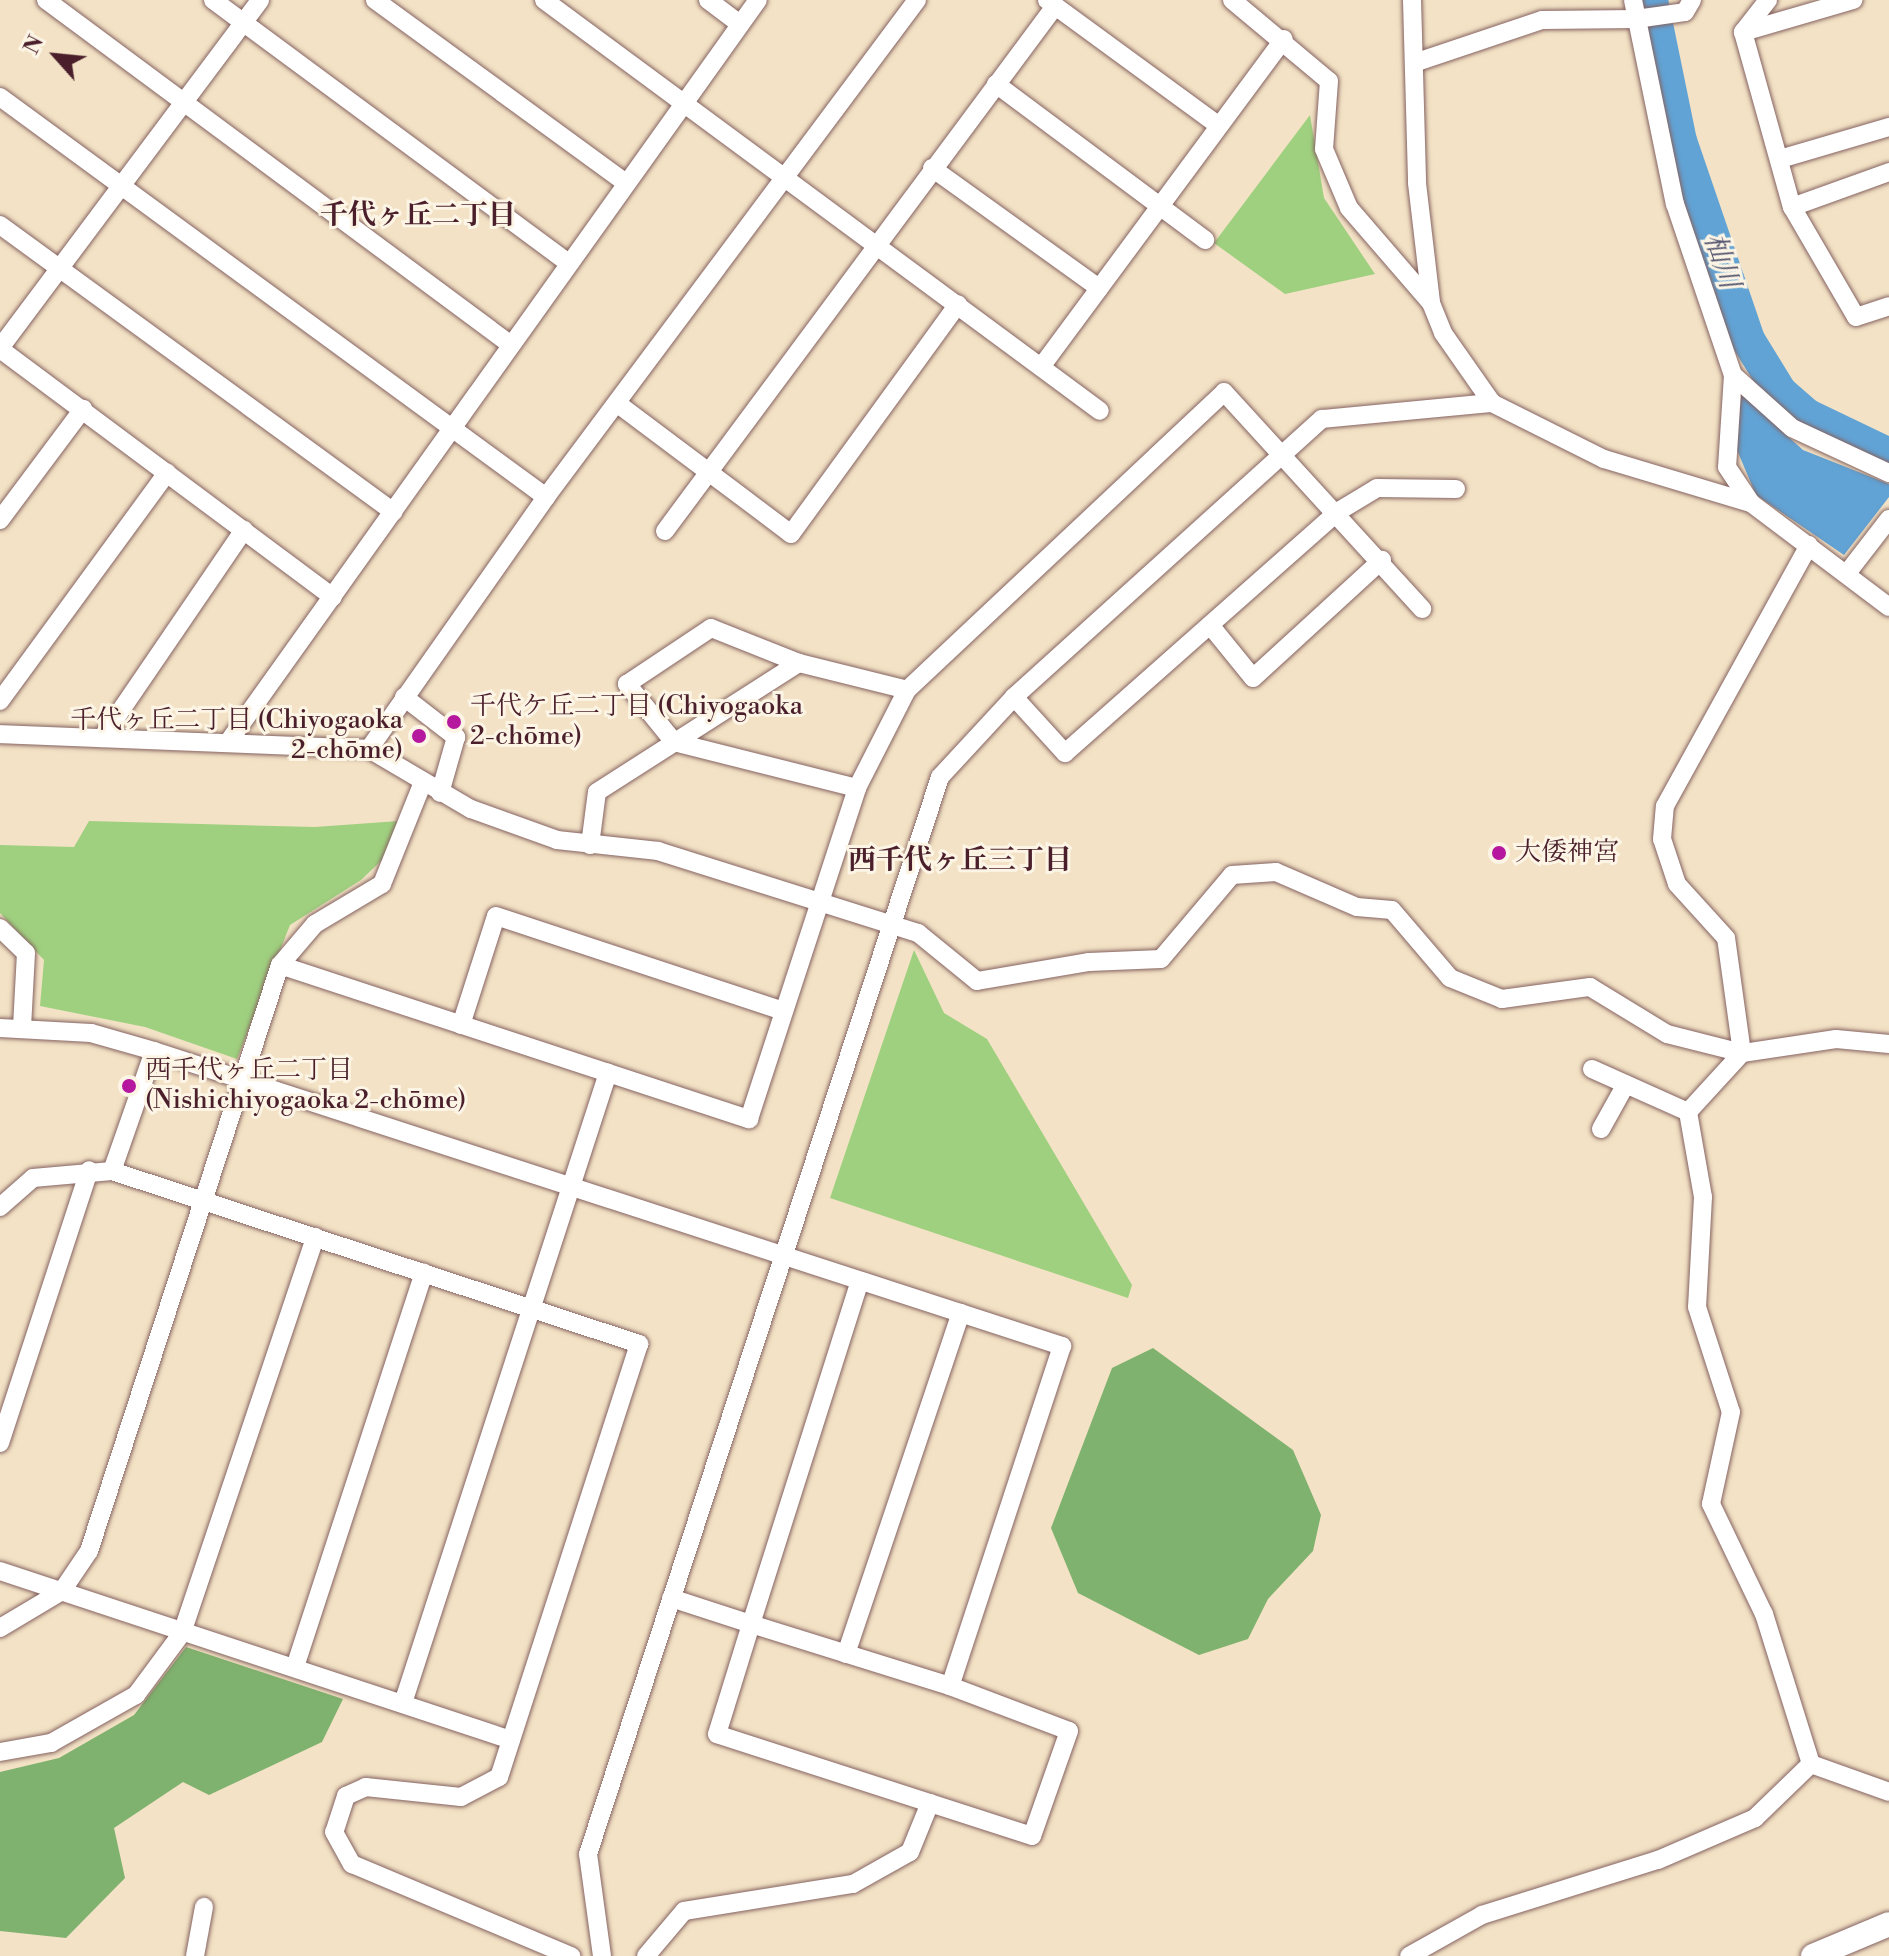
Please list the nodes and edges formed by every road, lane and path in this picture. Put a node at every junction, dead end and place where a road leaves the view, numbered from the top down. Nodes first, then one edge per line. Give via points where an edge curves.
1 (46, 0) edge
2 (213, 0) edge
3 (260, 0) edge
4 (375, 0) edge
5 (544, 0) edge
6 (708, 0) edge
7 (758, 0) edge
8 (917, 0) edge
9 (1232, 0) edge
10 (1412, 0) edge
11 (1633, 0) edge
12 (1692, 0) edge
13 (1768, 0) edge
14 (1853, 0) edge
15 (1051, 3) edge
16 (1636, 19) junction
17 (243, 23) junction
18 (739, 23) junction
19 (1743, 32) junction
20 (1284, 39) junction
21 (1414, 63) junction
22 (996, 84) junction
23 (0, 97) edge
24 (183, 103) junction
25 (683, 103) junction
26 (1219, 126) junction
27 (1889, 127) edge
28 (1780, 159) junction
29 (932, 168) junction
30 (1889, 172) edge
31 (788, 178) junction
32 (626, 183) junction
33 (121, 186) junction
34 (1159, 207) junction
35 (1792, 207) junction
36 (0, 225) edge
37 (1205, 240) dead end
38 (875, 243) junction
39 (569, 263) junction
40 (59, 268) junction
41 (1099, 288) junction
42 (1431, 303) junction
43 (958, 304) junction
44 (1889, 306) edge
45 (511, 345) junction
46 (0, 349) edge
47 (1041, 367) junction
48 (1733, 375) junction
49 (1492, 403) junction
50 (618, 404) junction
51 (83, 409) junction
52 (1100, 411) dead end
53 (453, 426) junction
54 (1278, 455) junction
55 (707, 471) junction
56 (167, 473) junction
57 (1889, 473) edge
58 (1456, 489) dead end
59 (546, 497) junction
60 (1751, 503) junction
61 (1339, 511) junction
62 (393, 512) junction
63 (1889, 519) edge
64 (0, 520) edge
65 (244, 530) junction
66 (665, 531) dead end
67 (1809, 545) junction
68 (1382, 560) junction
69 (1848, 572) junction
70 (333, 597) junction
71 (1889, 607) edge
72 (1422, 609) dead end
73 (1210, 625) junction
74 (799, 663) junction
75 (907, 690) junction
76 (404, 697) junction
77 (1014, 697) junction
78 (0, 701) edge
79 (0, 734) edge
80 (102, 738) junction
81 (229, 741) junction
82 (674, 742) junction
83 (369, 749) junction
84 (423, 782) junction
85 (857, 788) junction
86 (440, 793) junction
87 (590, 845) junction
88 (820, 904) junction
89 (894, 927) junction
90 (0, 928) edge
91 (280, 965) junction
92 (784, 1011) junction
93 (461, 1025) junction
94 (22, 1027) junction
95 (0, 1028) edge
96 (1889, 1044) edge
97 (154, 1051) junction
98 (1742, 1053) junction
99 (1592, 1069) dead end
100 (608, 1073) junction
101 (242, 1080) junction
102 (1626, 1084) junction
103 (1688, 1112) junction
104 (1601, 1129) dead end
105 (89, 1170) junction
106 (112, 1171) junction
107 (571, 1188) junction
108 (202, 1200) junction
109 (0, 1207) edge
110 (315, 1237) junction
111 (785, 1257) junction
112 (424, 1273) junction
113 (860, 1281) junction
114 (532, 1308) junction
115 (961, 1313) junction
116 (0, 1443) edge
117 (0, 1571) edge
118 (62, 1591) junction
119 (671, 1598) junction
120 (751, 1624) junction
121 (0, 1628) edge
122 (182, 1633) junction
123 (846, 1654) junction
124 (295, 1667) junction
125 (950, 1686) junction
126 (403, 1703) junction
127 (511, 1740) junction
128 (0, 1752) edge
129 (1811, 1764) junction
130 (1889, 1792) edge
131 (930, 1803) junction
132 (204, 1907) dead end
133 (1889, 1924) edge
134 (195, 1956) edge
135 (571, 1956) edge
136 (602, 1956) edge
137 (646, 1956) edge
138 (1409, 1956) edge
139 (1813, 1956) edge

1 - 24 street
2 - 17 street
3 - 17 street
4 - 32 street
5 - 25 street
6 - 18 street
7 - 18 street
8 - 31 street
9 - 20 street
10 - 21 street
11 - 16 street
12 - 16 street via 1685,12
13 - 19 street
14 - 19 street
15 - 22 street
15 - 26 street
16 - 21 street via 1542,20
16 - 48 street via 1675,204
17 - 24 street
17 - 39 street
18 - 25 street
19 - 28 street
20 - 26 street
20 - 42 street via 1329,81 1324,149 1349,208
21 - 42 street
22 - 29 street
22 - 34 street
23 - 33 street
24 - 33 street
24 - 45 street
25 - 31 street
25 - 32 street
26 - 34 street
27 - 28 street
28 - 35 street
29 - 38 street
29 - 41 street
30 - 35 street
31 - 38 street
31 - 50 street
32 - 39 street
33 - 40 street
33 - 53 street
34 - 37 street
34 - 41 street
35 - 44 street via 1856,317
36 - 40 street
38 - 43 street
38 - 55 street
39 - 45 street
40 - 46 street
40 - 62 street
41 - 47 street
42 - 49 street via 1443,333
43 - 47 street
43 - 55 street via 791,534
45 - 53 street
46 - 51 street
47 - 52 street
48 - 57 street via 1792,428
48 - 60 street via 1727,467
49 - 54 street via 1322,419
49 - 60 street via 1604,459
50 - 55 street
50 - 59 street
51 - 56 street
51 - 64 street
53 - 59 street
53 - 62 street
54 - 61 street
54 - 75 street via 1224,392
54 - 77 street
55 - 66 street
56 - 65 street
56 - 78 street
58 - 61 street via 1377,488
59 - 76 street
60 - 67 street
61 - 68 street
61 - 73 street
62 - 70 street
63 - 69 street
65 - 70 street
65 - 80 street
67 - 69 street
67 - 98 street via 1665,806 1662,839 1677,884 1726,938
68 - 72 street
68 - 73 street via 1253,678
69 - 71 street
70 - 81 street
73 - 77 street via 1065,753
74 - 75 street
74 - 82 street
74 - 82 street via 711,628 627,684
75 - 85 street
76 - 83 street
76 - 86 street via 456,737
77 - 89 street via 940,777
79 - 80 street
80 - 81 street
81 - 83 street
82 - 85 street
82 - 87 street via 597,792
83 - 84 street
84 - 86 street
84 - 91 street via 382,884 315,924
85 - 88 street
86 - 87 street via 557,840
87 - 88 street via 658,851
88 - 89 street
88 - 92 street
89 - 98 street via 918,933 977,981 1089,962 1131,966 1161,959 1232,875 1276,872 1357,907 1392,910 1450,978 1502,999 1590,987 1667,1034
89 - 111 street
90 - 94 street via 26,953
91 - 93 street
91 - 101 street
92 - 93 street via 496,916
92 - 100 street via 749,1119
93 - 100 street
94 - 95 street
94 - 97 street via 91,1033
96 - 98 street via 1836,1039
97 - 101 street
97 - 106 street
98 - 103 street
99 - 102 street
100 - 107 street
101 - 107 street
101 - 108 street
102 - 103 street
102 - 104 street
103 - 129 street via 1703,1197 1697,1307 1731,1412 1711,1504 1764,1614
105 - 106 street
105 - 109 street via 33,1178
105 - 116 street
106 - 108 street
107 - 111 street
107 - 114 street
108 - 110 street
108 - 118 street via 89,1551
110 - 112 street
110 - 122 street
111 - 113 street
111 - 119 street
112 - 114 street
112 - 124 street
113 - 115 street
113 - 120 street
114 - 126 street
114 - 127 street via 639,1344
115 - 123 street
115 - 125 street via 1062,1346
117 - 118 street
118 - 121 street
118 - 122 street
119 - 120 street
119 - 136 street via 588,1854
120 - 123 street
120 - 131 street via 717,1734
122 - 124 street
122 - 128 street via 136,1695 51,1743
123 - 125 street
124 - 126 street
125 - 131 street via 1069,1731 1032,1836
126 - 127 street
127 - 135 street via 499,1777 486,1789 461,1797 366,1787 346,1796 334,1832 352,1864
129 - 130 street
129 - 138 street via 1755,1818 1658,1860 1482,1915
131 - 137 street via 910,1852 853,1884 684,1911
132 - 134 street
133 - 139 main road

